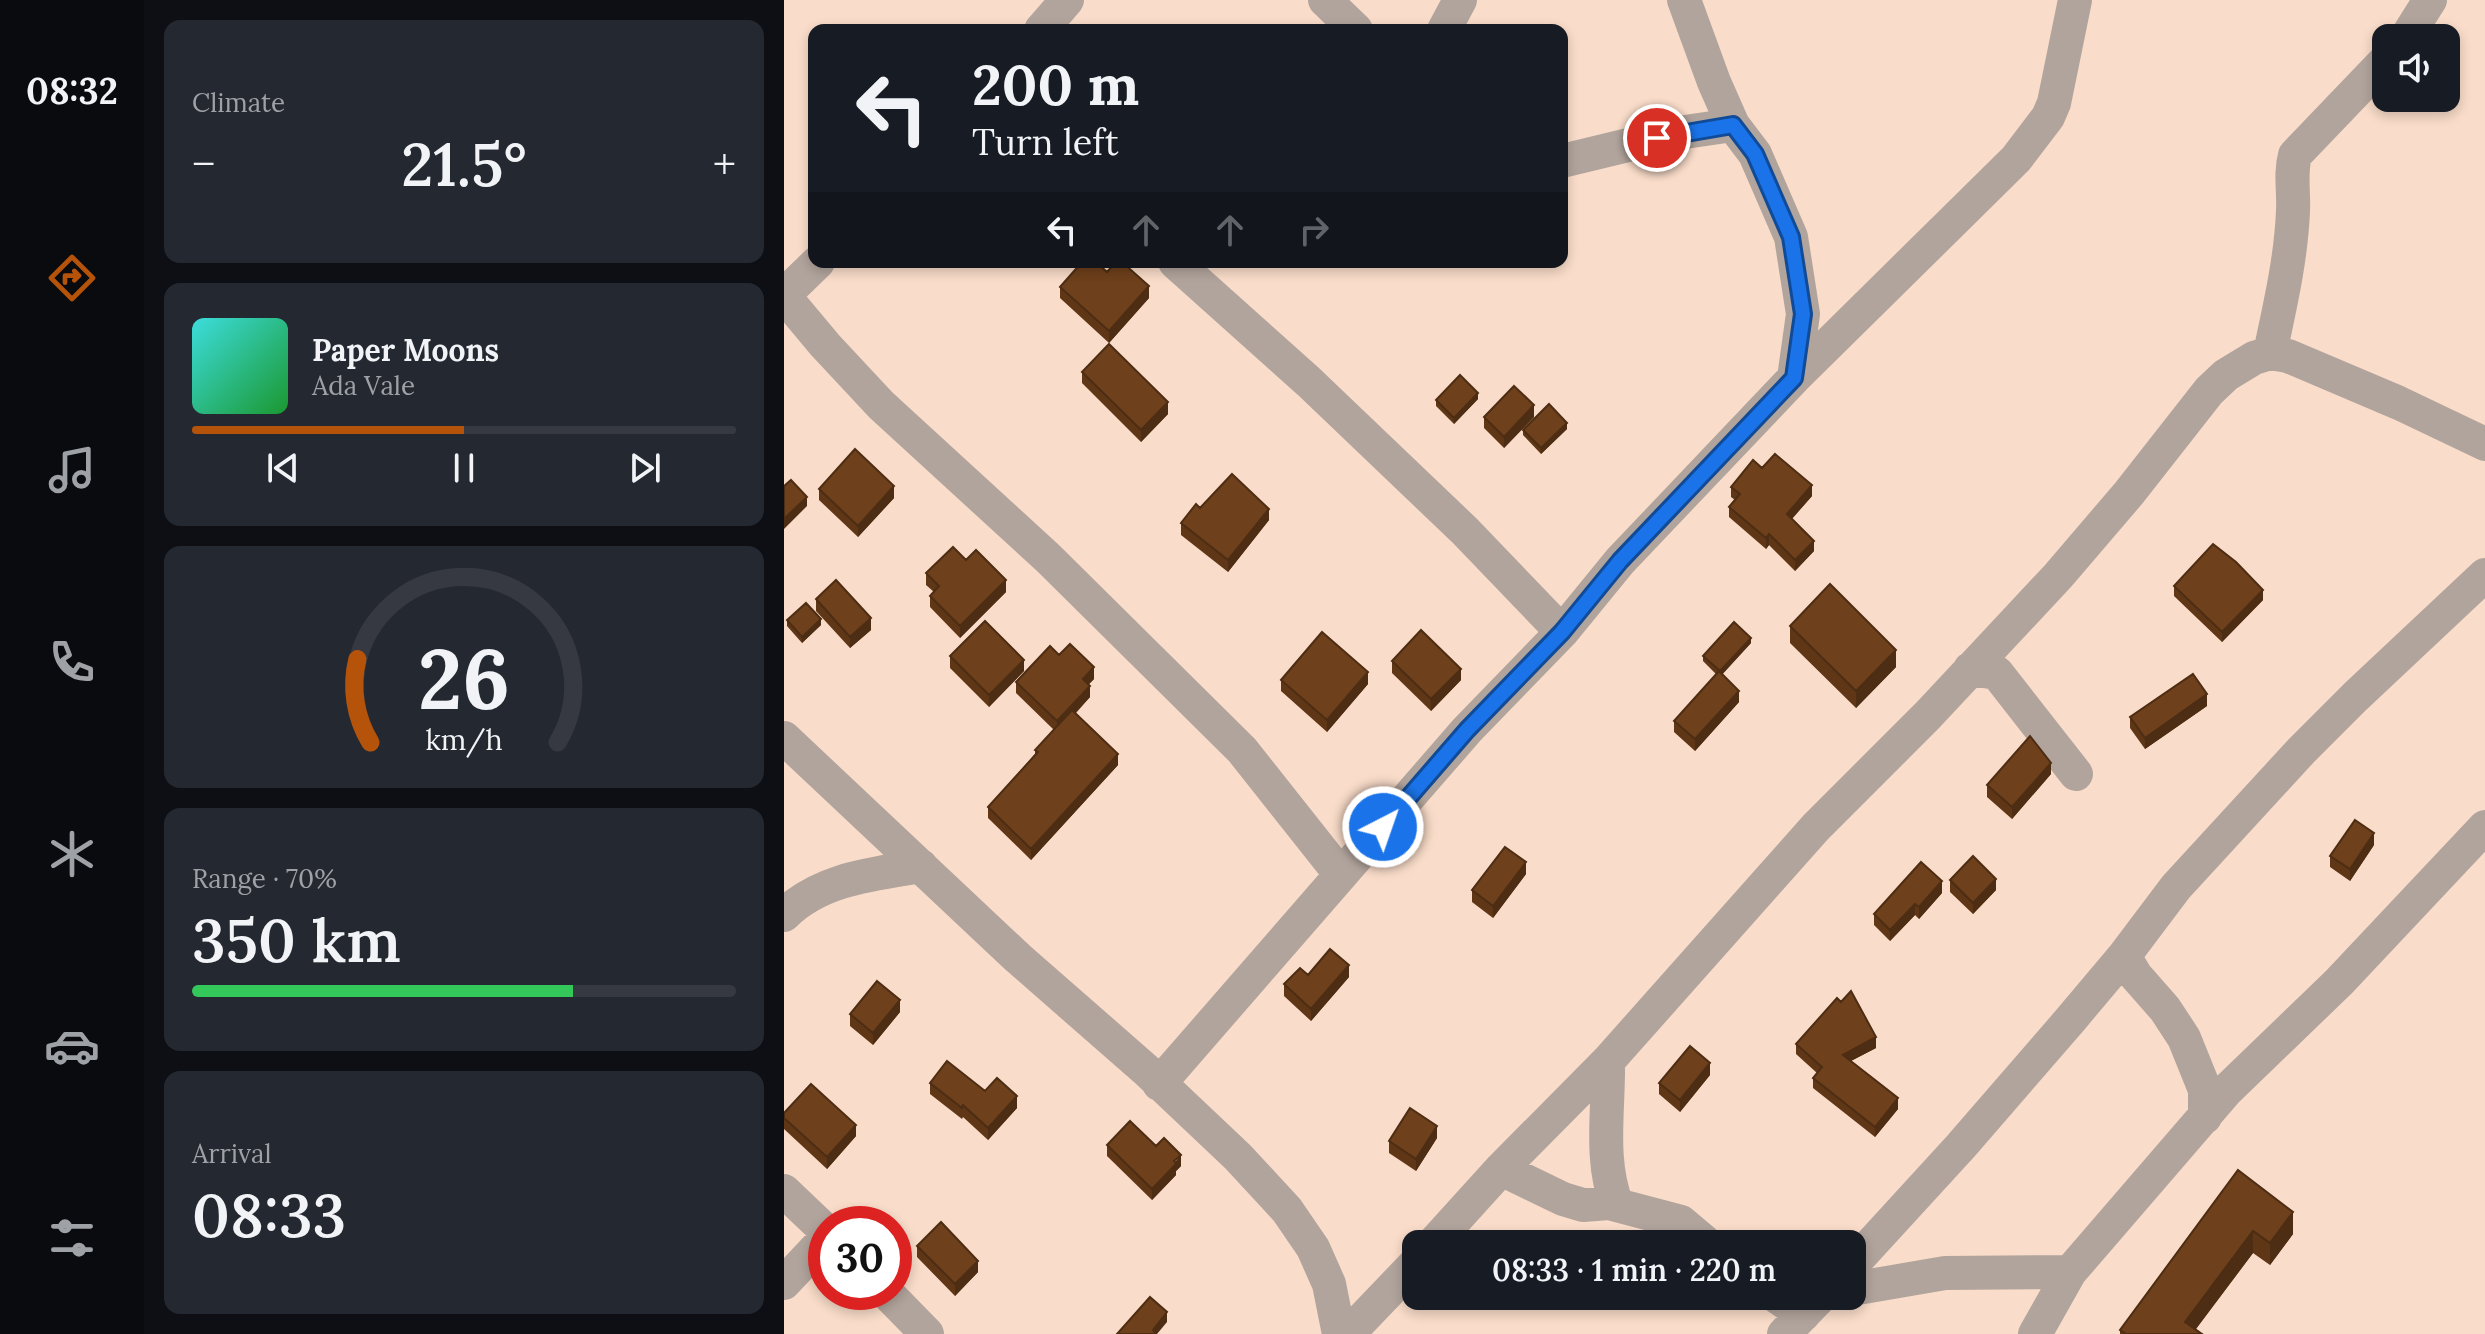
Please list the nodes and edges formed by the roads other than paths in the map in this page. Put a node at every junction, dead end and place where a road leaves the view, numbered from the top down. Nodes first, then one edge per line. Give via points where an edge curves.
1 (1067, 0) edge
2 (1325, 0) edge
3 (1460, 0) edge
4 (1684, 0) edge
5 (2075, 0) edge
6 (2430, 0) edge
7 (1046, 24) edge
8 (1350, 24) edge
9 (1447, 24) edge
10 (2415, 24) edge
11 (2372, 75) edge
12 (1733, 125) junction
13 (1568, 160) edge
14 (812, 268) edge
15 (1182, 268) edge
16 (784, 295) edge
17 (2270, 353) junction
18 (1794, 378) junction
19 (2485, 444) edge
20 (2485, 575) edge
21 (1562, 632) junction
22 (1970, 669) junction
23 (784, 738) edge
24 (2076, 774) dead end
25 (2485, 827) edge
26 (921, 866) junction
27 (1341, 875) junction
28 (784, 915) edge
29 (2124, 956) junction
30 (1608, 1061) junction
31 (1159, 1084) junction
32 (2205, 1117) junction
33 (1501, 1169) junction
34 (784, 1191) edge
35 (1617, 1205) junction
36 (808, 1214) edge
37 (1446, 1230) edge
38 (1690, 1230) edge
39 (1866, 1250) edge
40 (808, 1257) edge
41 (2070, 1272) junction
42 (1402, 1278) edge
43 (784, 1283) edge
44 (1866, 1287) edge
45 (904, 1310) edge
46 (927, 1334) edge
47 (1339, 1334) edge
48 (1348, 1334) edge
49 (2035, 1334) edge

1 - 7 street
2 - 8 street
3 - 9 street
4 - 12 street
5 - 18 street via 2054,103 2034,137
6 - 10 street
11 - 17 street via 2295,155 2288,264
12 - 13 street
12 - 18 street via 1755,154 1791,237 1803,314
14 - 16 street
15 - 21 street via 1465,531
16 - 27 street via 881,405 1048,558 1242,750
17 - 19 street via 2302,360
17 - 22 street via 2226,375 2209,391 2058,576
18 - 21 street via 1620,561
20 - 29 street via 2301,751 2176,887
21 - 27 street via 1467,730
22 - 24 street via 1997,673
22 - 30 street via 1816,827
23 - 26 street
25 - 32 street
26 - 28 street via 821,889
26 - 31 street
27 - 31 street
29 - 32 street via 2184,1038 2205,1090
29 - 39 street
30 - 33 street
30 - 35 street via 1607,1163
31 - 47 street via 1287,1210 1329,1284
32 - 41 street
33 - 35 street via 1563,1199
33 - 37 street
34 - 36 street
35 - 38 street via 1681,1222
40 - 43 street
41 - 44 street via 1945,1273
41 - 49 street
42 - 48 street
45 - 46 street

